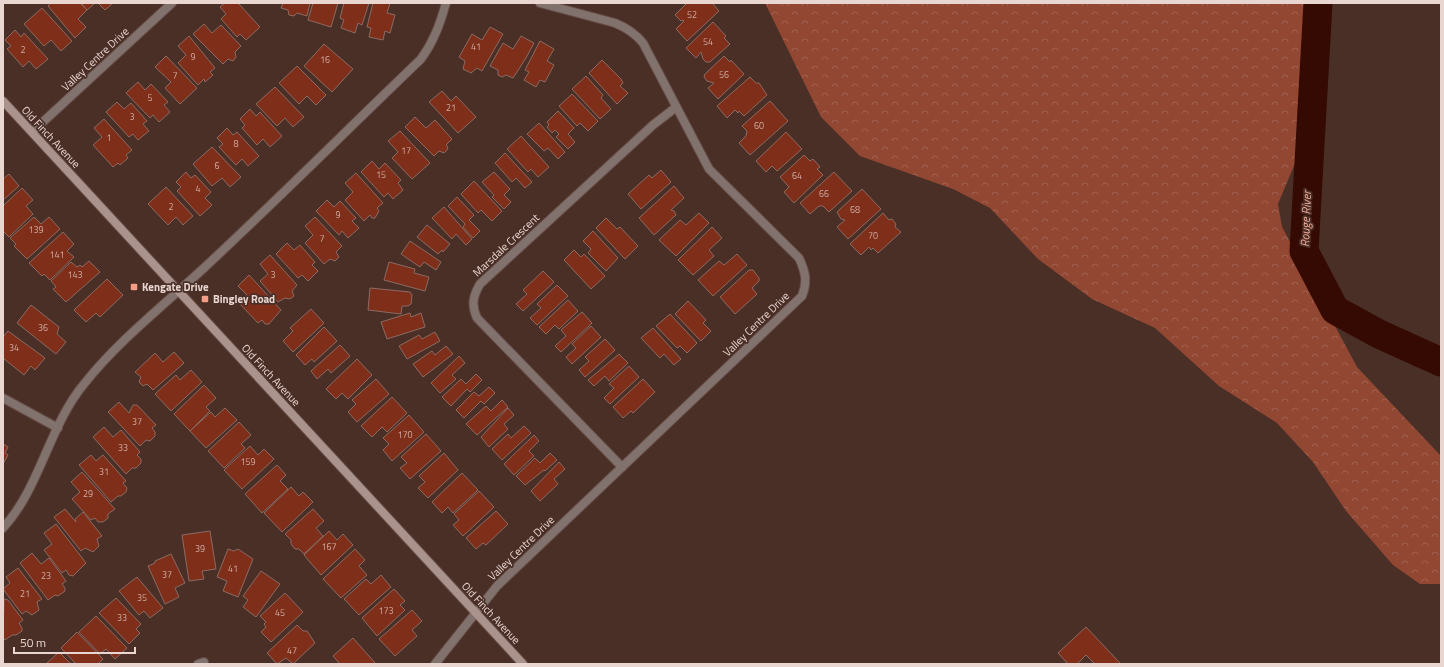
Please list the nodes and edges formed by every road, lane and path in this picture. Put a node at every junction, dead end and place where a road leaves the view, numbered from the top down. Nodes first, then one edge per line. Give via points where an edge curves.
1 (172, 3) edge
2 (446, 3) edge
3 (540, 3) edge
4 (3, 101) edge
5 (675, 108) junction
6 (32, 132) junction
7 (178, 291) junction
8 (3, 398) edge
9 (58, 428) junction
10 (622, 467) junction
11 (3, 528) edge
12 (476, 613) junction
13 (435, 664) edge
14 (524, 664) edge

1 - 6 street, Valley Centre Drive
2 - 7 street via 432,44 421,59
3 - 5 street, Valley Centre Drive via 625,27 636,35 643,43
4 - 6 street, Old Finch Avenue
5 - 10 street, Valley Centre Drive via 709,170 799,258 806,276 805,289 802,296
5 - 10 street, Marsdale Crescent via 653,125 480,284 473,300 477,318
6 - 7 street, Old Finch Avenue
7 - 9 street via 107,357 66,409
7 - 12 street, Old Finch Avenue
8 - 9 street
9 - 11 street via 26,494
10 - 12 street, Valley Centre Drive via 497,586
12 - 13 street, Valley Centre Drive
12 - 14 street, Old Finch Avenue

